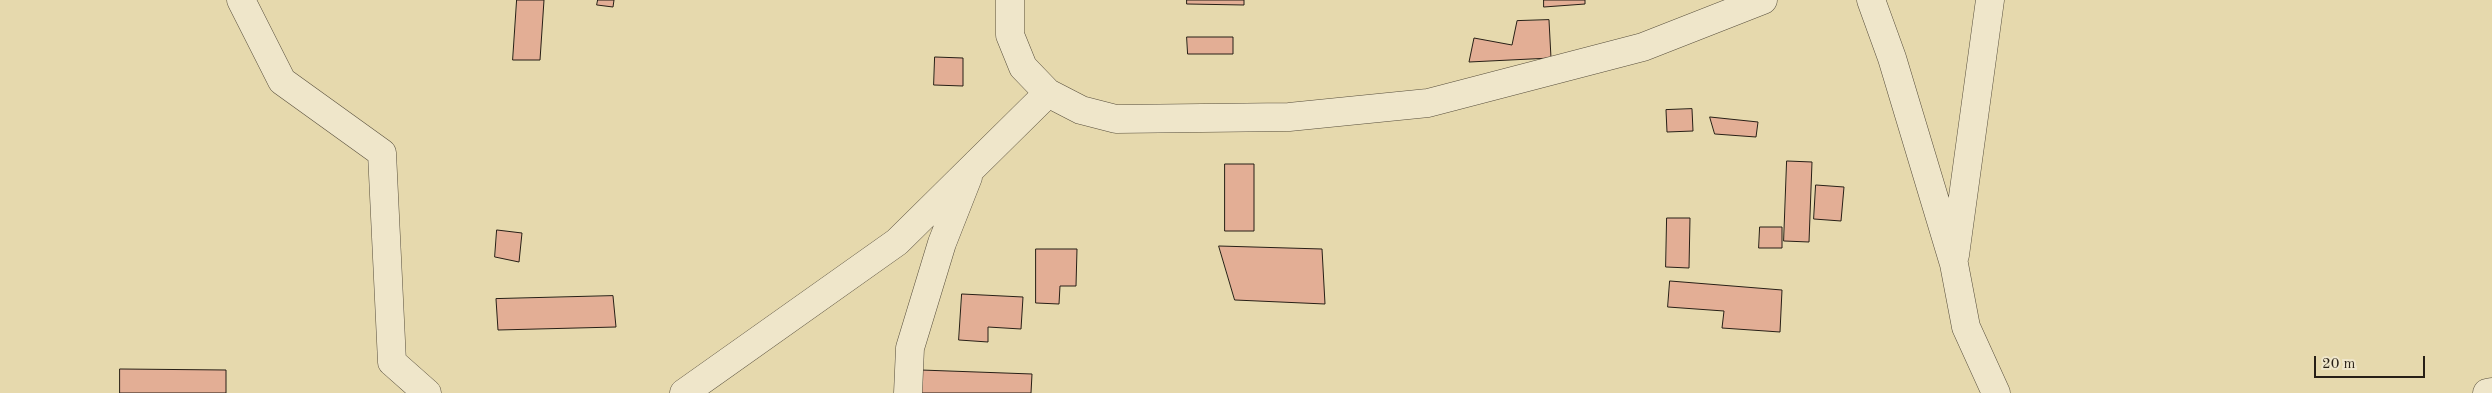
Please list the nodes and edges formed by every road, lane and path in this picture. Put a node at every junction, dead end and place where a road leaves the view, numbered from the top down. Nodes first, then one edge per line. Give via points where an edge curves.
1 (241, 0) edge
2 (1010, 0) edge
3 (1763, 0) edge
4 (1871, 0) edge
5 (1990, 0) edge
6 (1048, 93) junction
7 (972, 168) junction
8 (1954, 264) junction
9 (2492, 392) edge
10 (427, 393) edge
11 (684, 393) edge
12 (908, 393) edge
13 (1996, 393) edge
14 (2487, 393) edge

1 - 10 street via 282,81 382,153 392,362
2 - 6 street via 1010,35 1022,67
3 - 6 street via 1643,47 1428,103 1289,117 1116,119 1081,110
4 - 8 street via 1892,58
5 - 8 street
6 - 7 street
7 - 11 street via 897,242
7 - 12 street via 942,243 910,348
8 - 13 street via 1966,327
9 - 14 street

